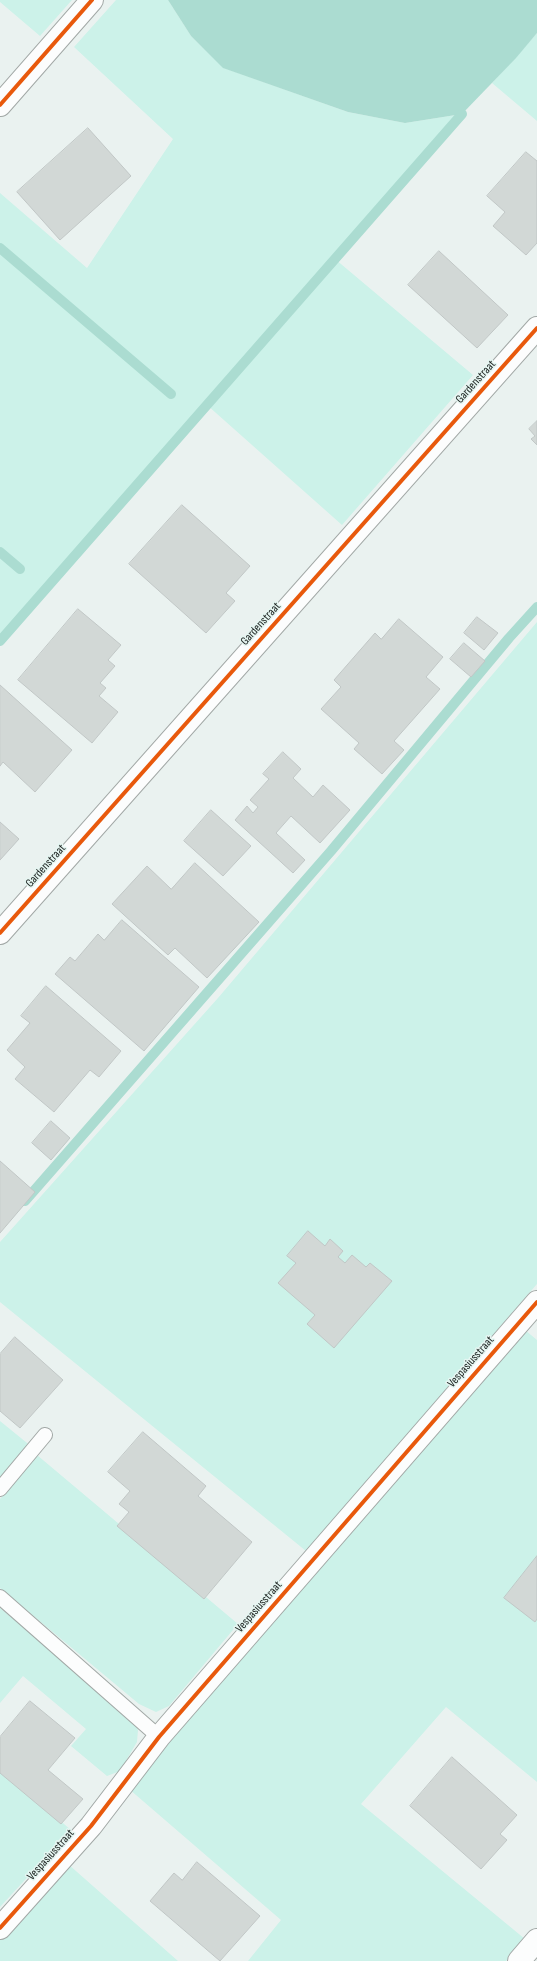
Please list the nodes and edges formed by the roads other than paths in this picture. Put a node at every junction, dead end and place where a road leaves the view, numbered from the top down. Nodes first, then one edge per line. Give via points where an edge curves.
1 (92, 0) edge
2 (0, 105) edge
3 (537, 328) edge
4 (0, 933) edge
5 (537, 1302) edge
6 (46, 1435) dead end
7 (0, 1489) edge
8 (0, 1597) edge
9 (159, 1737) junction
10 (0, 1928) edge
11 (537, 1940) edge
12 (519, 1961) edge

1 - 2 street
3 - 4 street, Gardenstraat
5 - 9 street, Vespasiusstraat
6 - 7 lane
8 - 9 lane
9 - 10 street, Vespasiusstraat via 91,1826
11 - 12 street

